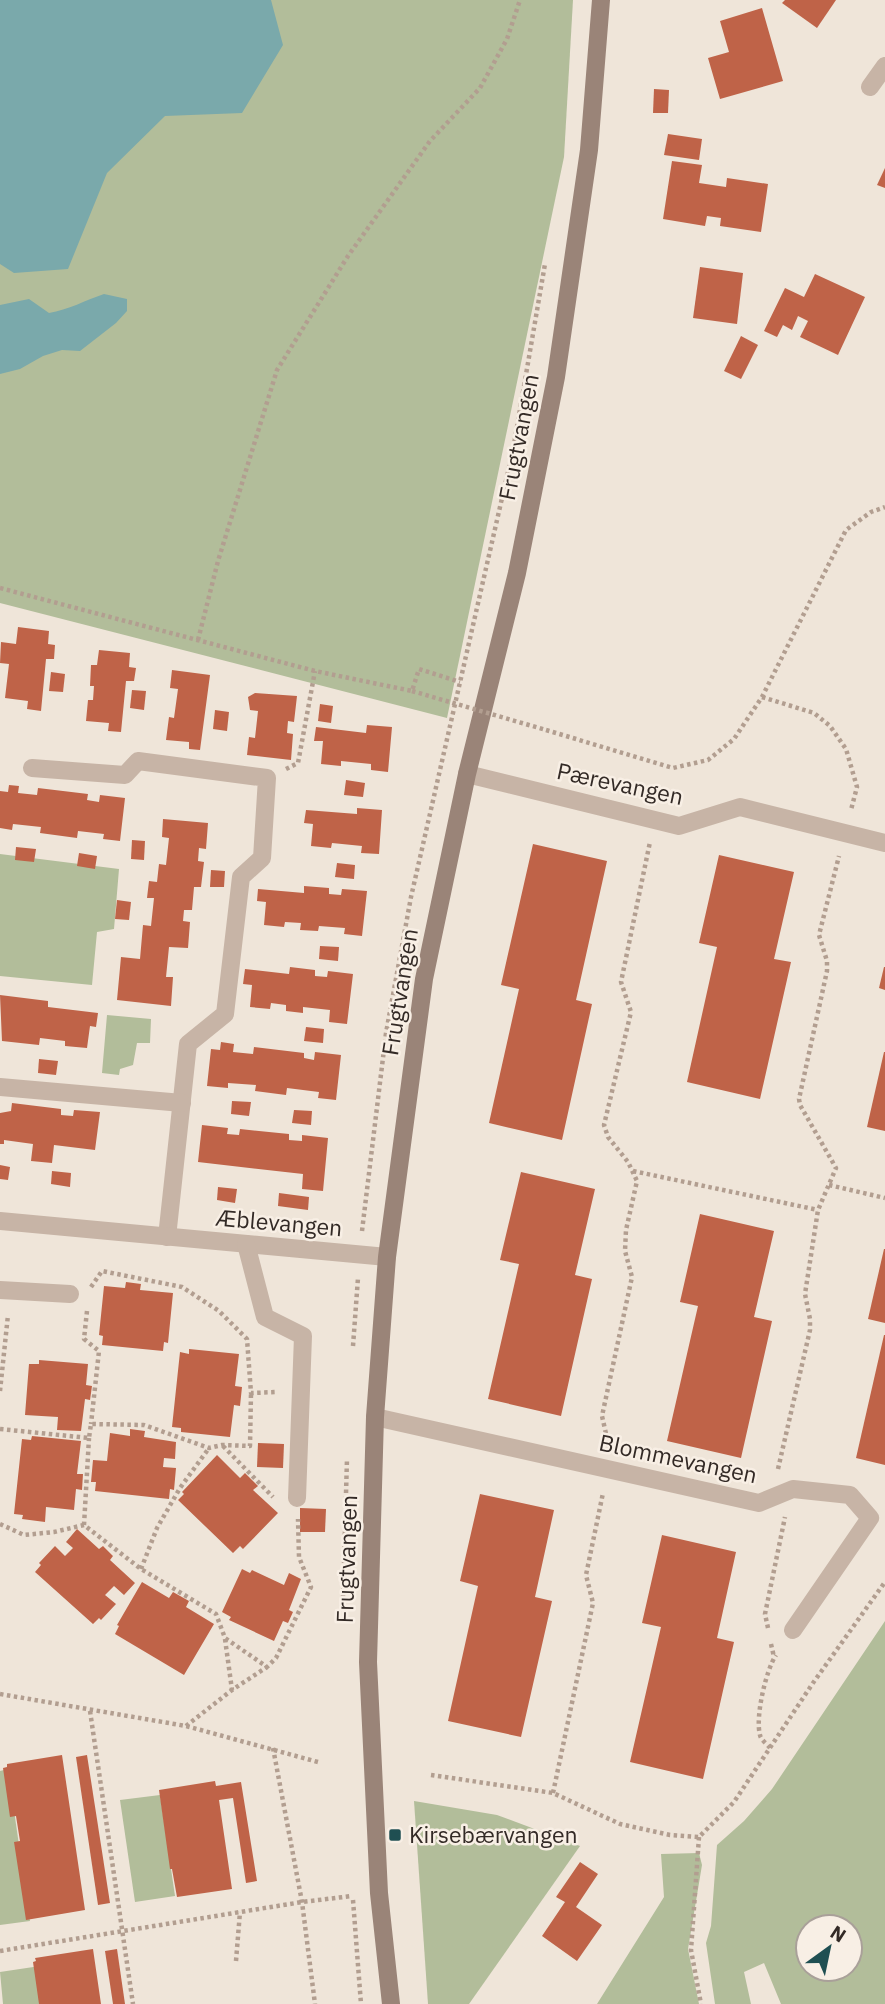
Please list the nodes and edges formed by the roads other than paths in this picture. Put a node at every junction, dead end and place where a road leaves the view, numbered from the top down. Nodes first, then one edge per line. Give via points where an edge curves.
1 (601, 0) edge
2 (885, 66) edge
3 (870, 87) dead end
4 (32, 768) dead end
5 (467, 774) junction
6 (885, 843) edge
7 (0, 1087) edge
8 (183, 1103) junction
9 (0, 1221) edge
10 (167, 1237) junction
11 (246, 1244) junction
12 (387, 1257) junction
13 (6, 1291) edge
14 (70, 1294) road end
15 (375, 1417) junction
16 (293, 1506) road end
17 (793, 1630) road end
18 (391, 2004) edge

1 - 5 street, Frugtvangen via 589,150 556,377 517,573
2 - 3 street
4 - 8 street via 125,775 138,761 267,778 262,858 241,877 225,1014 188,1044
5 - 6 street, Pærevangen via 679,826 740,807
5 - 12 street, Frugtvangen via 424,979
7 - 8 street
8 - 10 street
9 - 10 street, Æblevangen
10 - 11 street, Æblevangen
11 - 12 street, Æblevangen
11 - 16 street via 265,1317 303,1336
12 - 15 street, Frugtvangen
13 - 14 street
15 - 17 street, Blommevangen via 758,1503 793,1489 850,1495 870,1518
15 - 18 street, Frugtvangen via 368,1662 379,1893

